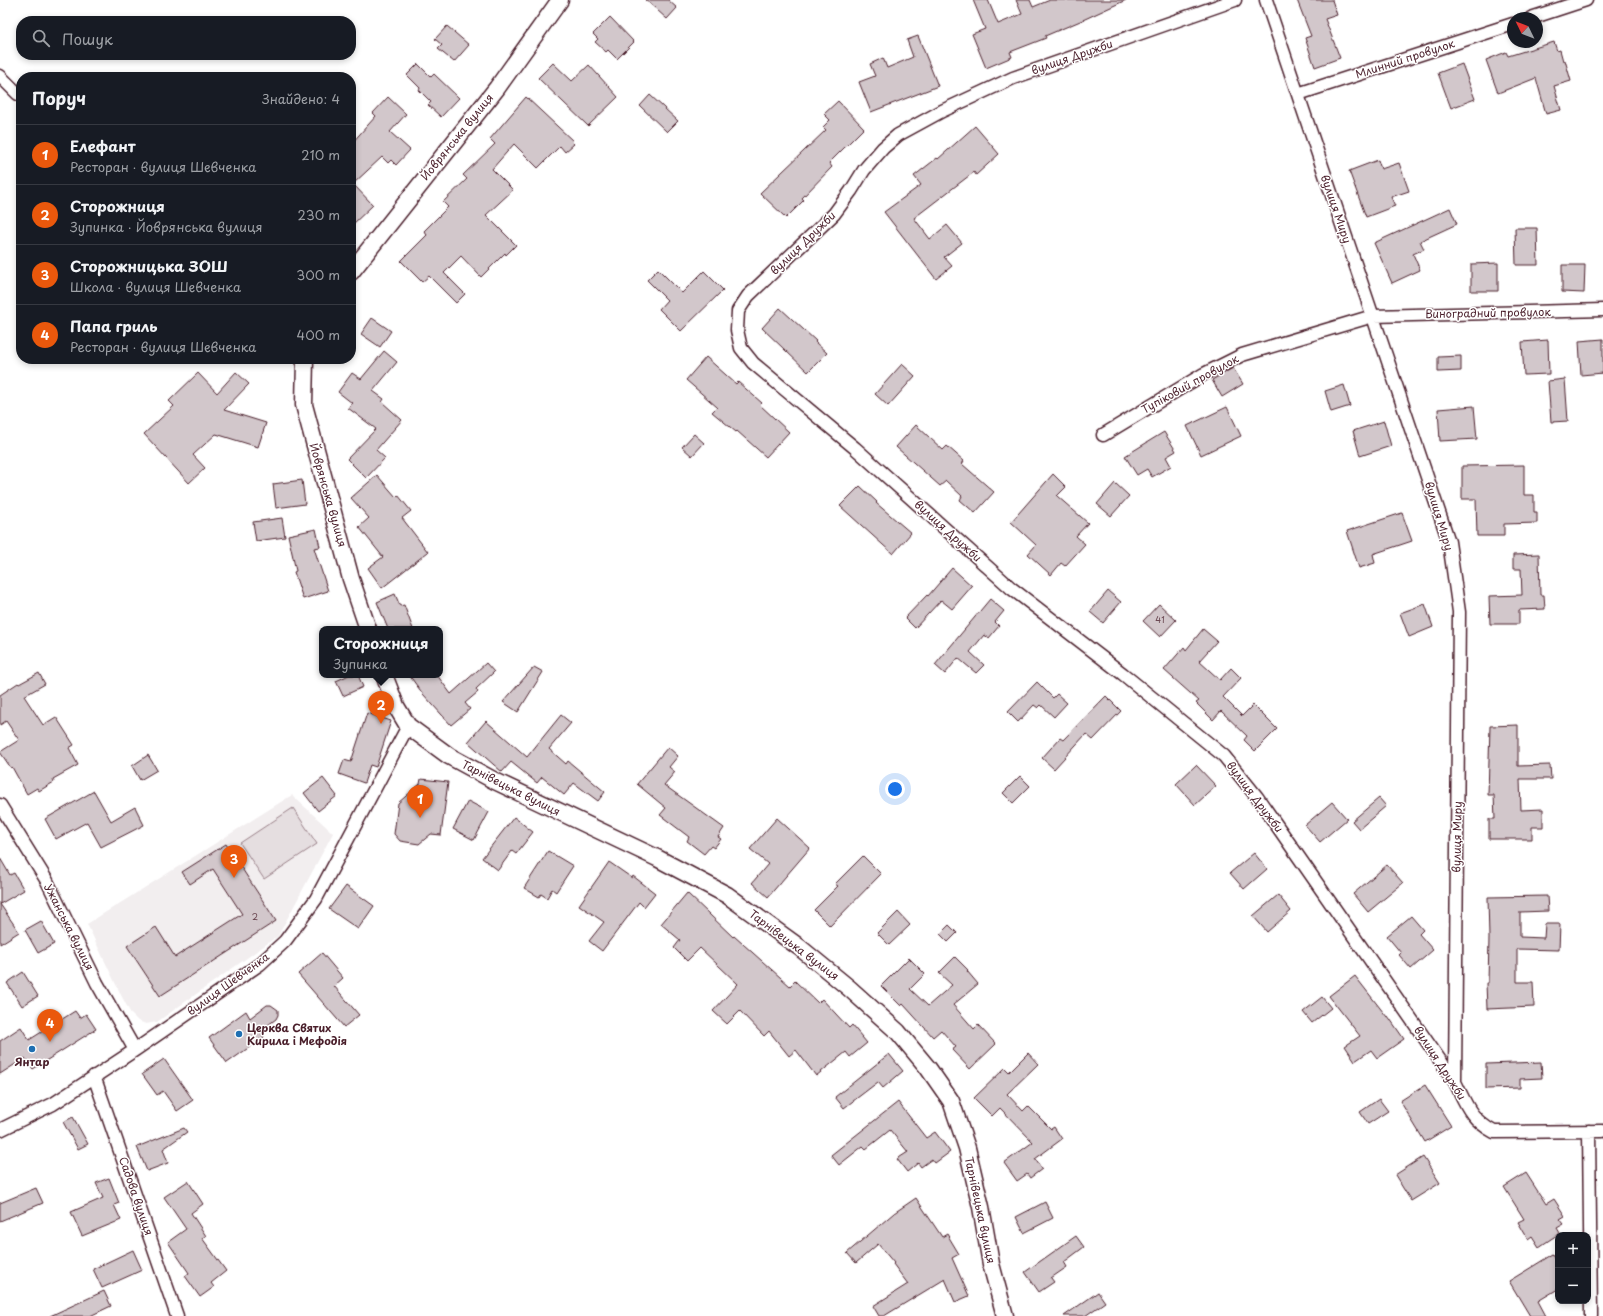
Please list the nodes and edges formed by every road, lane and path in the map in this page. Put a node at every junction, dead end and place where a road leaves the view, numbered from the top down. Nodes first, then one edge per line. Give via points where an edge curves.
1 (560, 0) edge
2 (1234, 0) edge
3 (1266, 0) edge
4 (1586, 0) edge
5 (1543, 14) edge
6 (1507, 26) edge
7 (0, 76) edge
8 (16, 92) edge
9 (1298, 94) junction
10 (356, 266) edge
11 (1603, 310) edge
12 (1372, 316) junction
13 (305, 364) edge
14 (1103, 435) dead end
15 (367, 626) edge
16 (385, 678) edge
17 (408, 726) junction
18 (0, 805) edge
19 (135, 1050) junction
20 (94, 1076) junction
21 (1454, 1082) junction
22 (0, 1130) edge
23 (1603, 1130) edge
24 (1589, 1131) junction
25 (177, 1316) edge
26 (1005, 1316) edge
27 (1591, 1316) edge

1 - 10 street, Йоврянська вулиця via 497,88
2 - 21 street, вулиця Дружби via 1012,78 898,135 864,170 834,214 748,296 738,311 737,330 741,348 753,363 855,448 1011,588 1224,756 1257,797
3 - 9 street, вулиця Миру
4 - 5 street
6 - 9 street, Млинний провулок
7 - 8 street
9 - 12 street, вулиця Миру
11 - 12 street, Виноградний провулок
12 - 14 street, Тупіковий провулок via 1242,355 1204,374
12 - 21 street, вулиця Миру via 1449,542 1459,612
13 - 15 street, Йоврянська вулиця via 304,405 351,579
16 - 17 street via 396,706
17 - 19 street, вулиця Шевченка via 316,899 284,941 260,964
17 - 26 street, Тарнівецька вулиця via 449,756 496,781 657,858 727,895 804,951 898,1032 951,1101 967,1148 991,1264
18 - 19 street, Ужанська вулиця via 47,881 97,983
19 - 20 street, вулиця Шевченка
20 - 22 street, вулиця Шевченка via 53,1104
20 - 25 street, Садова вулиця
21 - 24 street, вулиця Дружби via 1471,1114 1481,1125 1494,1132
23 - 24 street, вулиця Дружби
24 - 27 street

